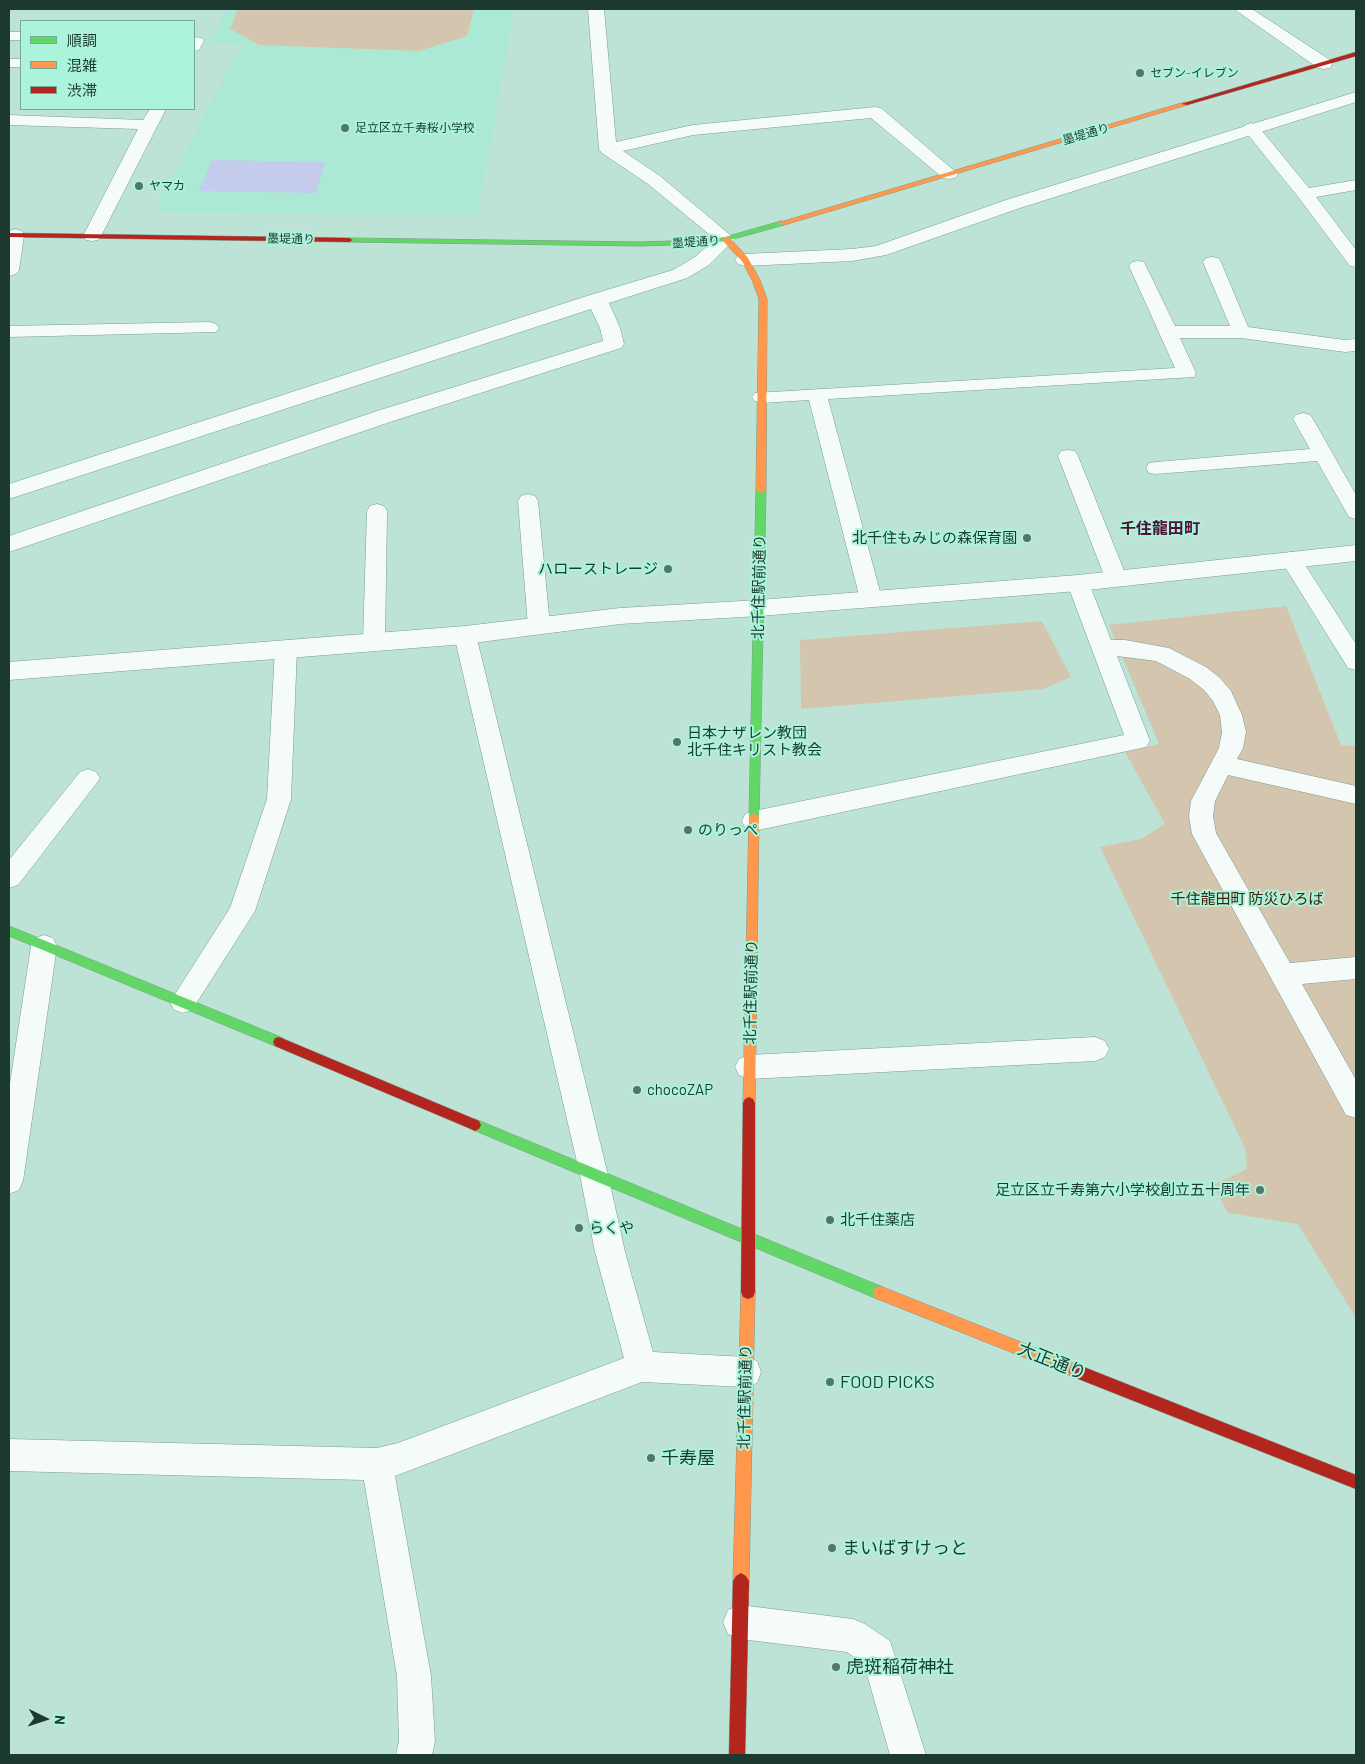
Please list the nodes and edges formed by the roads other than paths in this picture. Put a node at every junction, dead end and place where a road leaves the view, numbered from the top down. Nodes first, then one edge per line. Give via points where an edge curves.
1 (596, 9) edge
2 (1242, 9) edge
3 (1356, 54) edge
4 (1324, 64) junction
5 (1356, 96) edge
6 (157, 110) edge
7 (9, 120) edge
8 (148, 125) junction
9 (1251, 128) junction
10 (608, 149) junction
11 (949, 174) junction
12 (1356, 185) edge
13 (1305, 194) junction
14 (12, 235) edge
15 (92, 236) junction
16 (726, 239) junction
17 (745, 260) junction
18 (1212, 262) dead end
19 (1356, 262) edge
20 (1138, 266) dead end
21 (9, 270) edge
22 (597, 299) junction
23 (210, 328) dead end
24 (9, 332) edge
25 (1168, 332) junction
26 (1241, 332) junction
27 (1356, 345) edge
28 (816, 395) junction
29 (762, 397) junction
30 (1303, 419) dead end
31 (1323, 454) junction
32 (1068, 456) dead end
33 (1156, 468) dead end
34 (9, 492) edge
35 (528, 501) dead end
36 (377, 512) dead end
37 (1356, 512) edge
38 (9, 544) edge
39 (1356, 553) edge
40 (1291, 559) junction
41 (1116, 578) junction
42 (1078, 582) junction
43 (871, 599) junction
44 (759, 608) junction
45 (539, 626) junction
46 (465, 635) junction
47 (374, 642) junction
48 (1103, 648) junction
49 (286, 649) junction
50 (1356, 662) edge
51 (9, 671) edge
52 (1223, 765) junction
53 (88, 778) dead end
54 (1356, 795) edge
55 (754, 821) junction
56 (9, 878) edge
57 (9, 932) edge
58 (44, 946) junction
59 (1356, 968) edge
60 (1283, 975) junction
61 (183, 1002) junction
62 (1095, 1049) dead end
63 (749, 1067) junction
64 (1356, 1106) edge
65 (594, 1175) junction
66 (9, 1181) edge
67 (749, 1240) junction
68 (642, 1367) junction
69 (746, 1372) junction
70 (9, 1455) edge
71 (377, 1464) junction
72 (1356, 1482) edge
73 (740, 1622) junction
74 (414, 1755) edge
75 (737, 1755) edge
76 (908, 1755) edge

1 - 10 street
2 - 4 street
3 - 4 street, 墨堤通り
4 - 11 street, 墨堤通り
5 - 9 street
6 - 8 lane
7 - 8 lane
8 - 15 lane
9 - 13 lane
9 - 17 street via 1013,204 879,251
10 - 11 street via 693,130 875,112
10 - 16 street via 654,180
11 - 16 street, 墨堤通り
12 - 13 lane
13 - 19 lane
14 - 15 street, 墨堤通り
14 - 21 street
15 - 16 street, 墨堤通り via 641,244
16 - 17 street, 北千住駅前通り
16 - 22 street via 702,261 680,274
17 - 29 street, 北千住駅前通り via 763,299
18 - 26 lane
20 - 25 lane
22 - 34 street
22 - 38 street via 614,344 385,416
23 - 24 lane
25 - 26 lane
25 - 28 lane via 1186,374
26 - 27 lane
28 - 29 lane
28 - 43 lane
29 - 44 street, 北千住駅前通り
30 - 31 lane
31 - 33 lane
31 - 37 lane
32 - 41 lane
35 - 45 lane
36 - 47 lane
39 - 40 street
40 - 41 street
40 - 50 lane
41 - 42 street
42 - 43 street
42 - 48 lane
43 - 44 street
44 - 45 street via 620,616
44 - 55 street, 北千住駅前通り
45 - 46 street
46 - 47 street
46 - 65 lane
47 - 49 street
48 - 52 lane via 1161,654 1212,684 1223,697 1234,732
48 - 55 lane via 1138,741
49 - 51 street
49 - 61 lane via 279,799 242,911
52 - 54 lane
52 - 60 lane via 1203,801 1204,834
53 - 56 lane
55 - 63 street, 北千住駅前通り
57 - 58 street, 大正通り
58 - 61 street, 大正通り
58 - 66 lane
59 - 60 lane
60 - 64 lane
61 - 65 street, 大正通り
62 - 63 lane
63 - 67 street, 北千住駅前通り
65 - 67 street, 大正通り
65 - 68 lane via 610,1252
67 - 69 street, 北千住駅前通り
67 - 72 street, 大正通り
68 - 69 lane
68 - 71 lane
69 - 73 street, 北千住駅前通り
70 - 71 lane
71 - 74 lane via 414,1676 417,1741
73 - 75 street, 北千住駅前通り
73 - 76 lane via 853,1636 878,1653

